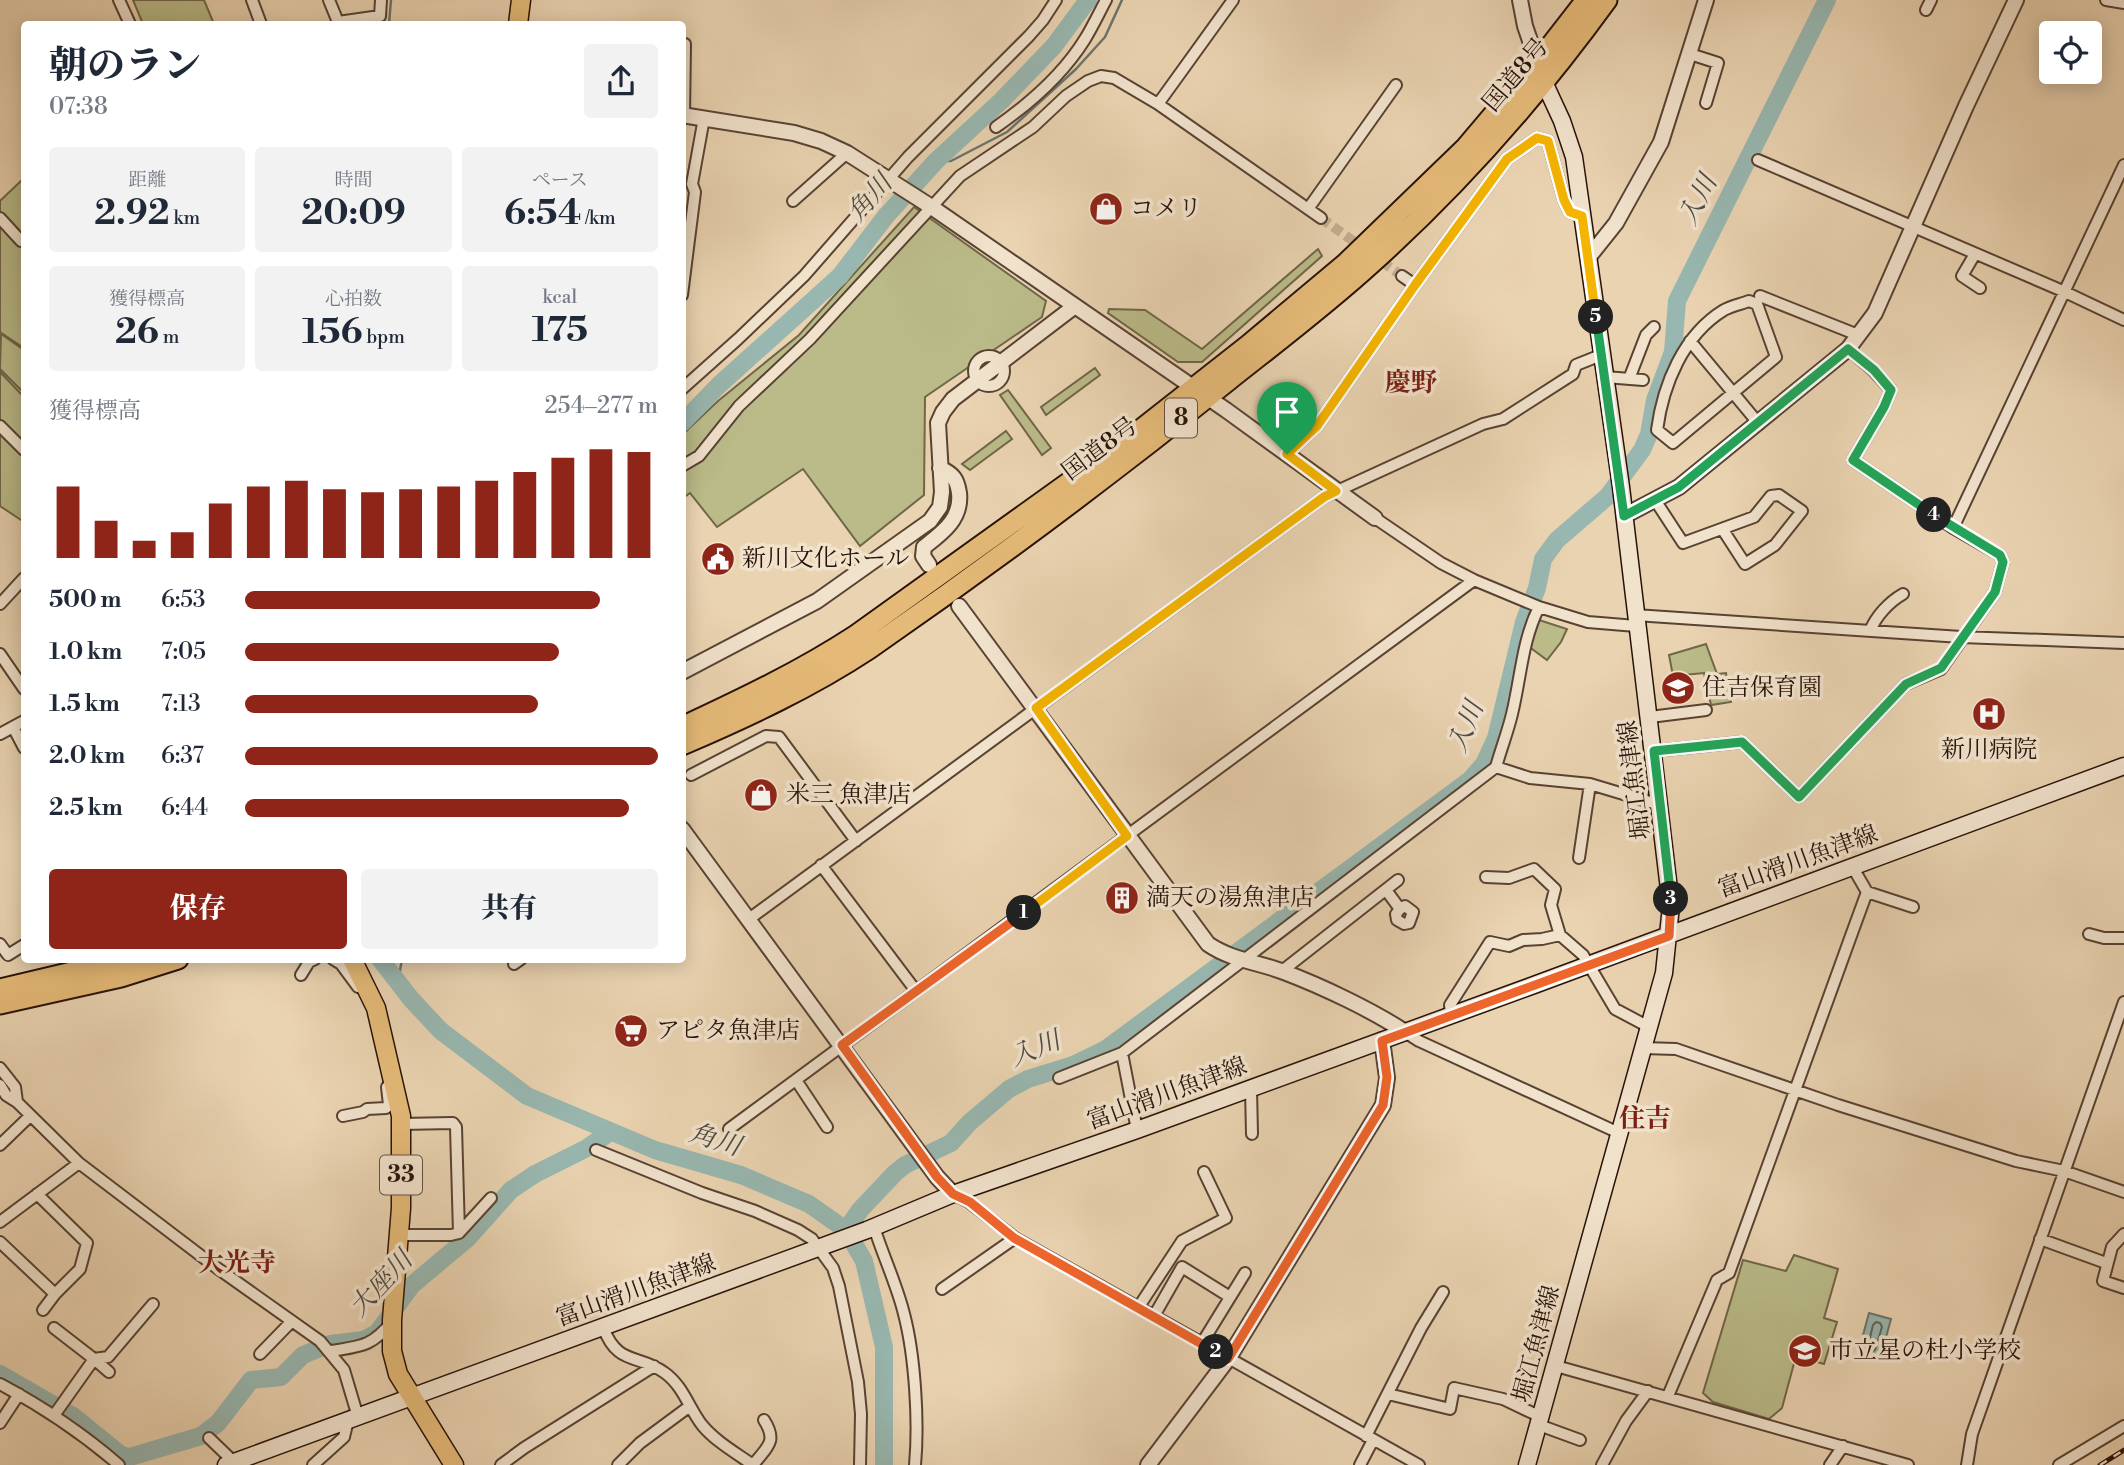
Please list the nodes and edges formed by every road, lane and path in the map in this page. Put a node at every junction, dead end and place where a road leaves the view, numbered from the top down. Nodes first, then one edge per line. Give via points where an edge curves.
1 (119, 0) edge
2 (252, 0) edge
3 (329, 0) edge
4 (380, 0) edge
5 (521, 0) edge
6 (1056, 0) edge
7 (1106, 0) edge
8 (1233, 0) edge
9 (1520, 0) edge
10 (1586, 0) edge
11 (1607, 0) edge
12 (1706, 0) edge
13 (2015, 0) edge
14 (2106, 0) edge
15 (2124, 3) edge
16 (129, 21) edge
17 (260, 21) edge
18 (334, 21) edge
19 (347, 21) edge
20 (518, 21) edge
21 (1689, 54) junction
22 (1537, 63) junction
23 (1544, 82) junction
24 (1396, 85) dead end
25 (1706, 103) dead end
26 (1158, 104) junction
27 (686, 115) edge
28 (704, 118) junction
29 (996, 127) dead end
30 (847, 153) junction
31 (1758, 160) dead end
32 (2124, 165) edge
33 (890, 180) junction
34 (793, 201) dead end
35 (930, 206) junction
36 (1308, 209) junction
37 (1582, 216) junction
38 (0, 218) edge
39 (1321, 218) tunnel mouth
40 (1913, 227) junction
41 (21, 241) dead end
42 (1975, 254) junction
43 (1588, 258) junction
44 (686, 263) edge
45 (1402, 276) tunnel mouth
46 (1415, 285) junction
47 (1980, 288) dead end
48 (2065, 292) junction
49 (1760, 296) dead end
50 (1075, 306) junction
51 (2124, 320) edge
52 (1654, 327) dead end
53 (1858, 335) junction
54 (1690, 341) junction
55 (1848, 349) junction
56 (1601, 355) junction
57 (1605, 377) junction
58 (1629, 379) junction
59 (1643, 380) dead end
60 (686, 385) edge
61 (1200, 393) junction
62 (1734, 394) junction
63 (1759, 424) junction
64 (0, 426) edge
65 (21, 447) edge
66 (1287, 454) junction
67 (686, 464) edge
68 (940, 468) junction
69 (1336, 491) junction
70 (1655, 500) junction
71 (1624, 516) junction
72 (1375, 518) joint
73 (1953, 528) junction
74 (1723, 530) junction
75 (929, 565) dead end
76 (1474, 580) junction
77 (21, 581) edge
78 (1903, 594) dead end
79 (0, 604) edge
80 (959, 606) dead end
81 (1539, 607) junction
82 (1636, 620) junction
83 (1870, 631) junction
84 (1961, 637) junction
85 (2124, 643) edge
86 (0, 654) edge
87 (686, 670) edge
88 (21, 684) edge
89 (1036, 708) junction
90 (1706, 710) dead end
91 (1650, 717) junction
92 (21, 723) edge
93 (686, 725) edge
94 (13, 727) junction
95 (0, 734) edge
96 (21, 742) edge
97 (686, 743) edge
98 (1654, 751) junction
99 (2124, 766) edge
100 (1496, 767) junction
101 (691, 775) dead end
102 (1590, 784) junction
103 (1660, 805) junction
104 (686, 834) edge
105 (1127, 836) junction
106 (856, 841) junction
107 (1579, 858) dead end
108 (821, 865) junction
109 (1852, 866) junction
110 (1486, 877) dead end
111 (1398, 880) dead end
112 (1386, 890) junction
113 (1867, 892) junction
114 (1913, 907) dead end
115 (1400, 909) dead end
116 (749, 919) junction
117 (2089, 934) dead end
118 (1560, 935) junction
119 (1669, 936) junction
120 (2124, 938) edge
121 (0, 944) edge
122 (21, 947) edge
123 (1241, 960) junction
124 (110, 963) edge
125 (165, 963) edge
126 (308, 963) edge
127 (339, 963) edge
128 (354, 963) edge
129 (1588, 966) junction
130 (1282, 971) junction
131 (301, 975) dead end
132 (0, 989) edge
133 (368, 989) junction
134 (916, 991) junction
135 (2124, 1002) edge
136 (0, 1004) edge
137 (1451, 1016) junction
138 (1649, 1027) junction
139 (1405, 1032) junction
140 (1382, 1041) junction
141 (842, 1045) junction
142 (1643, 1048) junction
143 (1122, 1053) junction
144 (0, 1068) edge
145 (1059, 1078) dead end
146 (796, 1080) junction
147 (395, 1081) junction
148 (0, 1086) edge
149 (1251, 1088) junction
150 (1795, 1089) junction
151 (17, 1102) junction
152 (30, 1116) junction
153 (343, 1116) dead end
154 (401, 1124) junction
155 (827, 1127) dead end
156 (729, 1129) dead end
157 (1137, 1130) junction
158 (1252, 1133) dead end
159 (1619, 1133) junction
160 (0, 1145) edge
161 (596, 1150) dead end
162 (79, 1163) junction
163 (2064, 1171) junction
164 (1204, 1172) dead end
165 (2124, 1192) edge
166 (37, 1194) junction
167 (953, 1194) junction
168 (491, 1198) dead end
169 (0, 1222) edge
170 (870, 1229) junction
171 (458, 1233) junction
172 (2124, 1234) edge
173 (399, 1235) junction
174 (1014, 1238) junction
175 (2040, 1239) junction
176 (0, 1242) edge
177 (820, 1247) junction
178 (2106, 1262) junction
179 (1245, 1273) dead end
180 (2124, 1288) edge
181 (942, 1289) dead end
182 (1443, 1292) dead end
183 (55, 1294) junction
184 (1230, 1297) junction
185 (153, 1304) dead end
186 (1138, 1308) junction
187 (43, 1311) dead end
188 (1154, 1316) junction
189 (292, 1321) junction
190 (392, 1322) junction
191 (603, 1327) junction
192 (54, 1328) dead end
193 (1202, 1343) junction
194 (331, 1352) junction
195 (260, 1354) dead end
196 (94, 1359) junction
197 (1228, 1359) junction
198 (654, 1366) junction
199 (1556, 1366) junction
200 (108, 1371) dead end
201 (0, 1384) edge
202 (1648, 1391) junction
203 (19, 1394) junction
204 (1388, 1394) junction
205 (411, 1396) junction
206 (1668, 1396) junction
207 (690, 1406) junction
208 (55, 1414) junction
209 (353, 1418) junction
210 (764, 1420) dead end
211 (1540, 1421) junction
212 (0, 1423) edge
213 (2124, 1426) edge
214 (209, 1438) dead end
215 (1369, 1438) junction
216 (1580, 1440) dead end
217 (1843, 1446) junction
218 (1413, 1463) edge
219 (230, 1464) edge
220 (451, 1464) edge
221 (119, 1465) edge
222 (313, 1465) edge
223 (501, 1465) edge
224 (618, 1465) edge
225 (753, 1465) edge
226 (860, 1465) edge
227 (915, 1465) edge
228 (1148, 1465) edge
229 (1360, 1465) edge
230 (1527, 1465) edge
231 (1602, 1465) edge
232 (1830, 1465) edge
233 (1908, 1465) edge
234 (1967, 1465) edge
235 (2059, 1465) edge

1 - 16 street
2 - 17 street
3 - 18 street
4 - 19 street via 380,16
5 - 20 main road
6 - 33 street via 1044,20
7 - 29 street via 1064,66
8 - 26 street
9 - 22 street
10 - 22 highway, 国道8号 / 8
11 - 23 highway, 国道8号 / 8
12 - 21 street
13 - 40 street
14 - 15 street
21 - 25 street via 1718,63
21 - 43 street via 1661,142 1616,223
22 - 23 street
22 - 61 highway, 国道8号 / 8 via 1466,147 1373,239
23 - 37 main road, 堀江魚津線 via 1574,157
23 - 61 highway, 国道8号 / 8 via 1401,236 1317,310
24 - 36 street
26 - 35 street via 1114,78 1088,81 1033,128 960,176
26 - 36 street
27 - 28 street
28 - 30 street via 794,133
28 - 44 street via 692,184 695,192
30 - 33 street
30 - 34 street
31 - 40 street
32 - 48 street
33 - 35 street
33 - 60 street via 804,276
35 - 50 street
35 - 67 street via 810,339 739,406 699,456
36 - 39 street
37 - 43 main road, 堀江魚津線
37 - 46 street via 1570,212 1548,141 1537,138 1507,159
38 - 41 street
40 - 42 street
40 - 53 street via 1875,313
42 - 47 street via 1962,276
42 - 48 street
43 - 56 main road, 堀江魚津線
45 - 46 street
46 - 66 street via 1317,426
48 - 51 street
48 - 73 street
49 - 53 street
50 - 61 street
50 - 68 street via 953,399 938,423
52 - 58 street via 1646,335
53 - 55 street
54 - 62 street
54 - 62 street via 1725,309 1749,301 1757,304 1776,357
54 - 62 street via 1664,393 1657,430 1673,443
55 - 63 street
55 - 73 street via 1891,390 1853,460
56 - 57 main road, 堀江魚津線
56 - 69 street via 1576,365 1573,374 1503,419
57 - 58 street
57 - 71 main road, 堀江魚津線
58 - 59 street
61 - 66 street
61 - 93 highway, 国道8号 / 8 via 845,642
61 - 97 highway, 国道8号 / 8 via 1123,463 869,649 784,699
62 - 63 street
63 - 70 street via 1679,487
64 - 65 street
66 - 69 street
68 - 75 street via 957,482 960,502 947,528 924,547
68 - 87 street via 940,508 930,521 817,601
69 - 72 street
69 - 89 street
70 - 71 street
70 - 74 street via 1683,543
71 - 82 main road, 堀江魚津線
72 - 76 street via 1441,564
73 - 84 street via 2000,555 2003,562 1995,592
74 - 74 street via 1754,517 1771,496 1779,495 1802,511 1775,545 1745,564
76 - 81 street
76 - 105 street
77 - 79 street
78 - 83 street via 1892,600
80 - 89 street
81 - 82 street via 1588,622
81 - 100 street via 1525,644
82 - 83 street
82 - 91 main road, 堀江魚津線
83 - 84 street
84 - 85 street
84 - 98 street via 1941,668 1906,684 1799,797 1742,742
86 - 88 street
89 - 105 street
89 - 106 street
90 - 91 street
91 - 98 main road, 堀江魚津線
92 - 94 street
94 - 95 street
94 - 96 street
98 - 103 main road, 堀江魚津線
99 - 109 main road, 富山滑川魚津線
100 - 102 street via 1530,778
100 - 123 street
101 - 106 street via 766,736 779,737
102 - 103 street
102 - 107 street
103 - 119 main road, 堀江魚津線 via 1671,906
104 - 116 street
105 - 123 street via 1195,930 1220,953
105 - 134 street
106 - 108 street
108 - 116 street
108 - 134 street
109 - 113 street
109 - 119 main road, 富山滑川魚津線
110 - 118 street via 1509,878 1534,869 1555,889 1551,905
111 - 112 street
112 - 115 street
112 - 130 street
113 - 114 street
113 - 150 street
116 - 141 street
117 - 120 street
118 - 129 street via 1583,955
118 - 137 street via 1509,946 1490,942 1450,1005
119 - 129 main road, 富山滑川魚津線
119 - 138 main road, 堀江魚津線
121 - 122 street via 8,955
123 - 130 street
123 - 143 street
124 - 132 highway
125 - 136 highway
126 - 131 street
127 - 133 street via 361,992
128 - 133 main road, 33
129 - 137 main road, 富山滑川魚津線
129 - 138 street via 1615,1009
130 - 139 street
133 - 147 main road, 33
134 - 141 street
135 - 163 street
137 - 139 main road, 富山滑川魚津線
138 - 142 main road, 堀江魚津線
139 - 140 main road, 富山滑川魚津線
139 - 159 street
140 - 149 main road, 富山滑川魚津線
140 - 197 street via 1387,1077 1383,1105
141 - 146 street
141 - 167 street
142 - 150 street via 1676,1049
142 - 159 main road, 堀江魚津線
143 - 145 street
143 - 157 street
144 - 151 street via 15,1087
146 - 155 street
146 - 156 street
147 - 153 street via 387,1087 386,1108
147 - 154 main road, 33
148 - 151 street
149 - 157 main road, 富山滑川魚津線
149 - 158 street
150 - 163 street via 2017,1161
150 - 206 street via 1729,1273 1717,1280
151 - 152 street
152 - 160 street
152 - 162 street
154 - 171 street via 453,1123 456,1127
154 - 173 main road, 33
157 - 167 main road, 富山滑川魚津線
159 - 199 main road, 堀江魚津線
161 - 177 street via 798,1230
162 - 166 street
162 - 189 street
163 - 165 street
163 - 175 street
164 - 186 street via 1226,1218 1182,1241
166 - 169 street
166 - 183 street via 87,1243 80,1269
167 - 170 main road, 富山滑川魚津線
167 - 174 street
168 - 171 street
170 - 177 main road, 富山滑川魚津線
170 - 227 street via 904,1314 913,1364
171 - 173 street
172 - 178 street
173 - 190 main road, 33
174 - 181 street
174 - 186 street
175 - 178 street
175 - 234 street via 1972,1434
176 - 183 street
177 - 191 main road, 富山滑川魚津線
177 - 226 street via 833,1268 858,1382
178 - 180 street via 2103,1281
179 - 184 street
182 - 204 street
183 - 187 street
184 - 188 street via 1182,1267
184 - 193 street
185 - 196 street via 108,1357
186 - 188 street
188 - 193 street
189 - 194 street
189 - 195 street
190 - 194 street via 363,1346
190 - 205 main road, 33 via 398,1374
191 - 198 street via 620,1353
191 - 205 main road, 富山滑川魚津線
192 - 196 street
193 - 197 street
194 - 209 street via 344,1370
196 - 200 street
196 - 208 street
197 - 215 street
197 - 228 street
198 - 207 street via 677,1384
198 - 223 street
199 - 202 street
199 - 211 main road, 堀江魚津線
201 - 203 street
202 - 206 street
202 - 231 street
203 - 208 street
203 - 212 street
204 - 211 street via 1450,1409 1454,1388 1503,1399
204 - 215 street
205 - 209 main road, 富山滑川魚津線
205 - 220 main road, 33
206 - 217 street
207 - 224 street
207 - 225 street via 712,1435
208 - 221 street
209 - 219 main road, 富山滑川魚津線
209 - 222 street via 344,1437
210 - 225 street via 772,1432 771,1442
211 - 216 street
211 - 230 main road, 堀江魚津線
213 - 235 street
214 - 219 street
215 - 218 street
215 - 229 street
217 - 232 street
217 - 233 street

